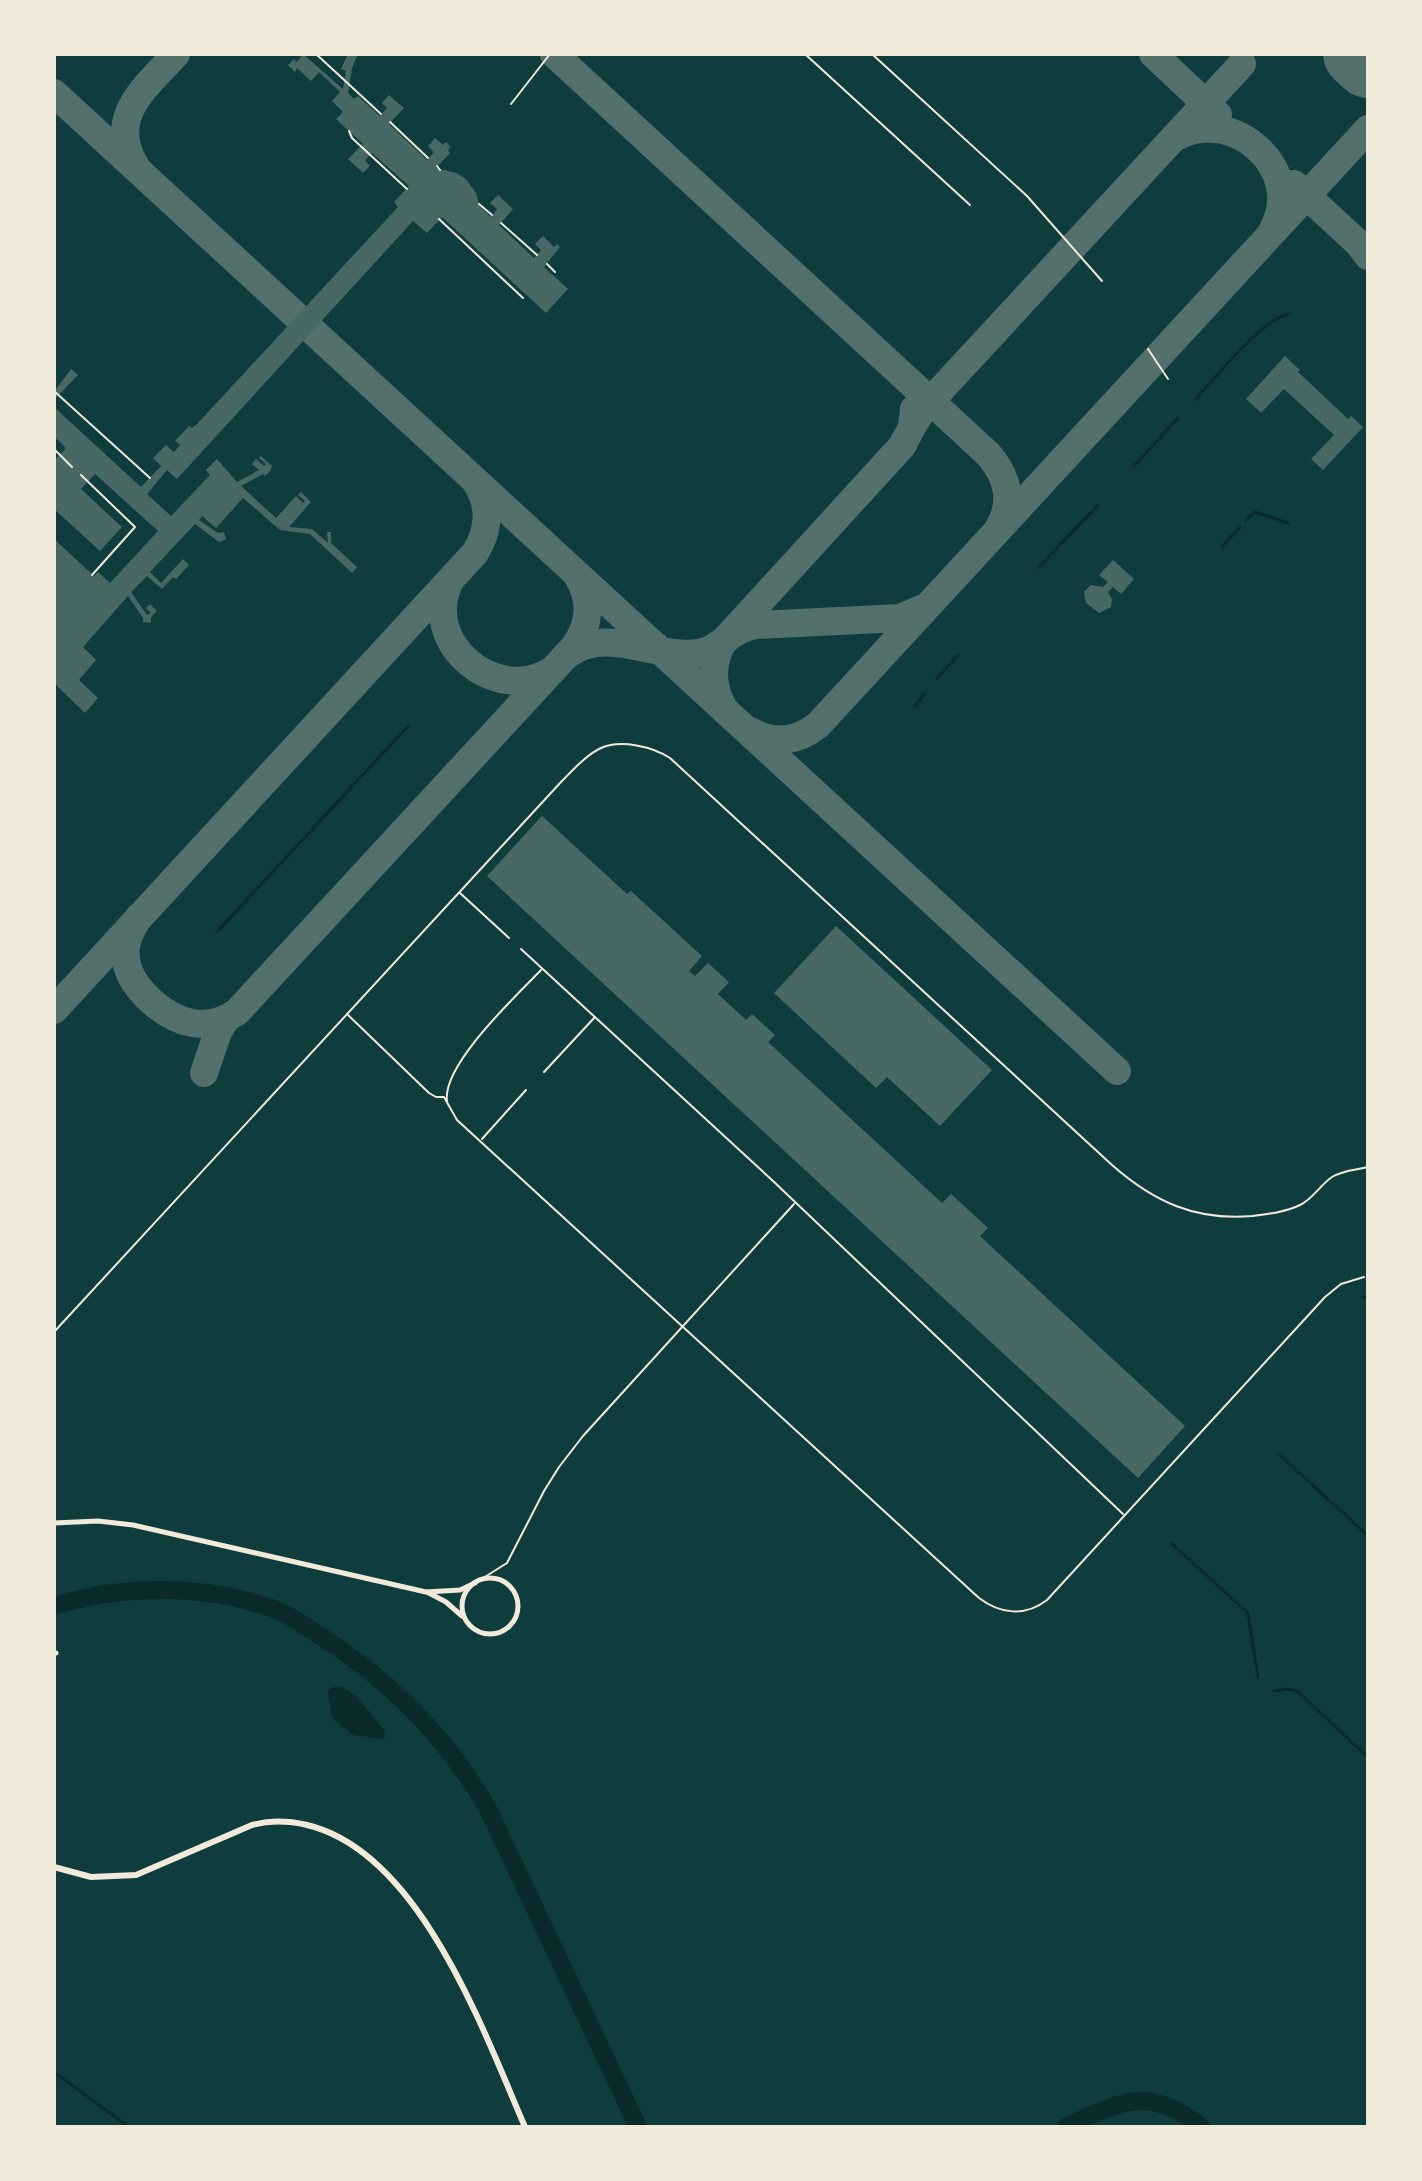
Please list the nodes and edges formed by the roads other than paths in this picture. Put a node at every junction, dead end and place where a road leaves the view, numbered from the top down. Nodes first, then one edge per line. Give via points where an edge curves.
1 (316, 54) edge
2 (550, 54) edge
3 (805, 54) edge
4 (872, 54) edge
5 (511, 104) dead end
6 (381, 114) dead end
7 (390, 122) dead end
8 (349, 131) dead end
9 (428, 158) dead end
10 (437, 166) dead end
11 (440, 170) dead end
12 (407, 189) dead end
13 (479, 204) dead end
14 (970, 205) dead end
15 (492, 215) dead end
16 (439, 219) dead end
17 (501, 223) dead end
18 (537, 255) dead end
19 (547, 264) dead end
20 (555, 272) dead end
21 (1102, 281) dead end
22 (523, 298) dead end
23 (1148, 349) dead end
24 (1168, 379) dead end
25 (54, 391) edge
26 (56, 451) edge
27 (72, 467) dead end
28 (81, 475) dead end
29 (150, 478) dead end
30 (92, 575) dead end
31 (460, 893) junction
32 (509, 938) dead end
33 (521, 949) dead end
34 (542, 969) junction
35 (347, 1014) junction
36 (595, 1017) junction
37 (544, 1072) dead end
38 (526, 1090) dead end
39 (449, 1107) junction
40 (481, 1140) junction
41 (1368, 1167) edge
42 (795, 1203) junction
43 (1364, 1277) dead end
44 (683, 1326) junction
45 (54, 1332) edge
46 (1124, 1515) junction
47 (54, 1523) edge
48 (478, 1581) junction
49 (426, 1592) junction
50 (468, 1624) junction
51 (54, 1867) edge
52 (525, 2127) edge

1 - 6 lane
2 - 5 lane
3 - 14 lane
4 - 21 lane via 1017,186
7 - 9 lane
8 - 12 lane
10 - 11 lane
13 - 15 lane
16 - 22 lane
17 - 18 lane
19 - 20 lane
23 - 24 lane
25 - 29 lane
26 - 27 lane
28 - 30 lane via 135,527
31 - 32 lane
31 - 35 lane
31 - 41 lane via 592,754 609,745 648,749 670,758 1070,1127 1152,1196 1196,1214 1257,1215 1302,1205 1335,1175
33 - 34 lane
34 - 36 lane
34 - 39 lane via 483,1031 452,1076 446,1090
35 - 39 lane via 429,1093 444,1097
35 - 45 lane
36 - 37 lane
36 - 42 lane
38 - 40 lane
39 - 40 lane
40 - 44 lane
42 - 44 lane
42 - 46 lane
43 - 46 lane via 1341,1284 1325,1297
44 - 46 lane via 997,1610 1021,1611 1042,1603
44 - 48 lane via 559,1467 502,1568
47 - 49 street via 133,1525
48 - 49 street via 457,1591
48 - 50 street via 462,1602
48 - 50 street via 495,1579 508,1585 517,1597 517,1615 496,1634 481,1633
49 - 50 street via 453,1607
51 - 52 street via 91,1877 136,1875 262,1823 293,1822 341,1837 382,1868 428,1927 465,1994

